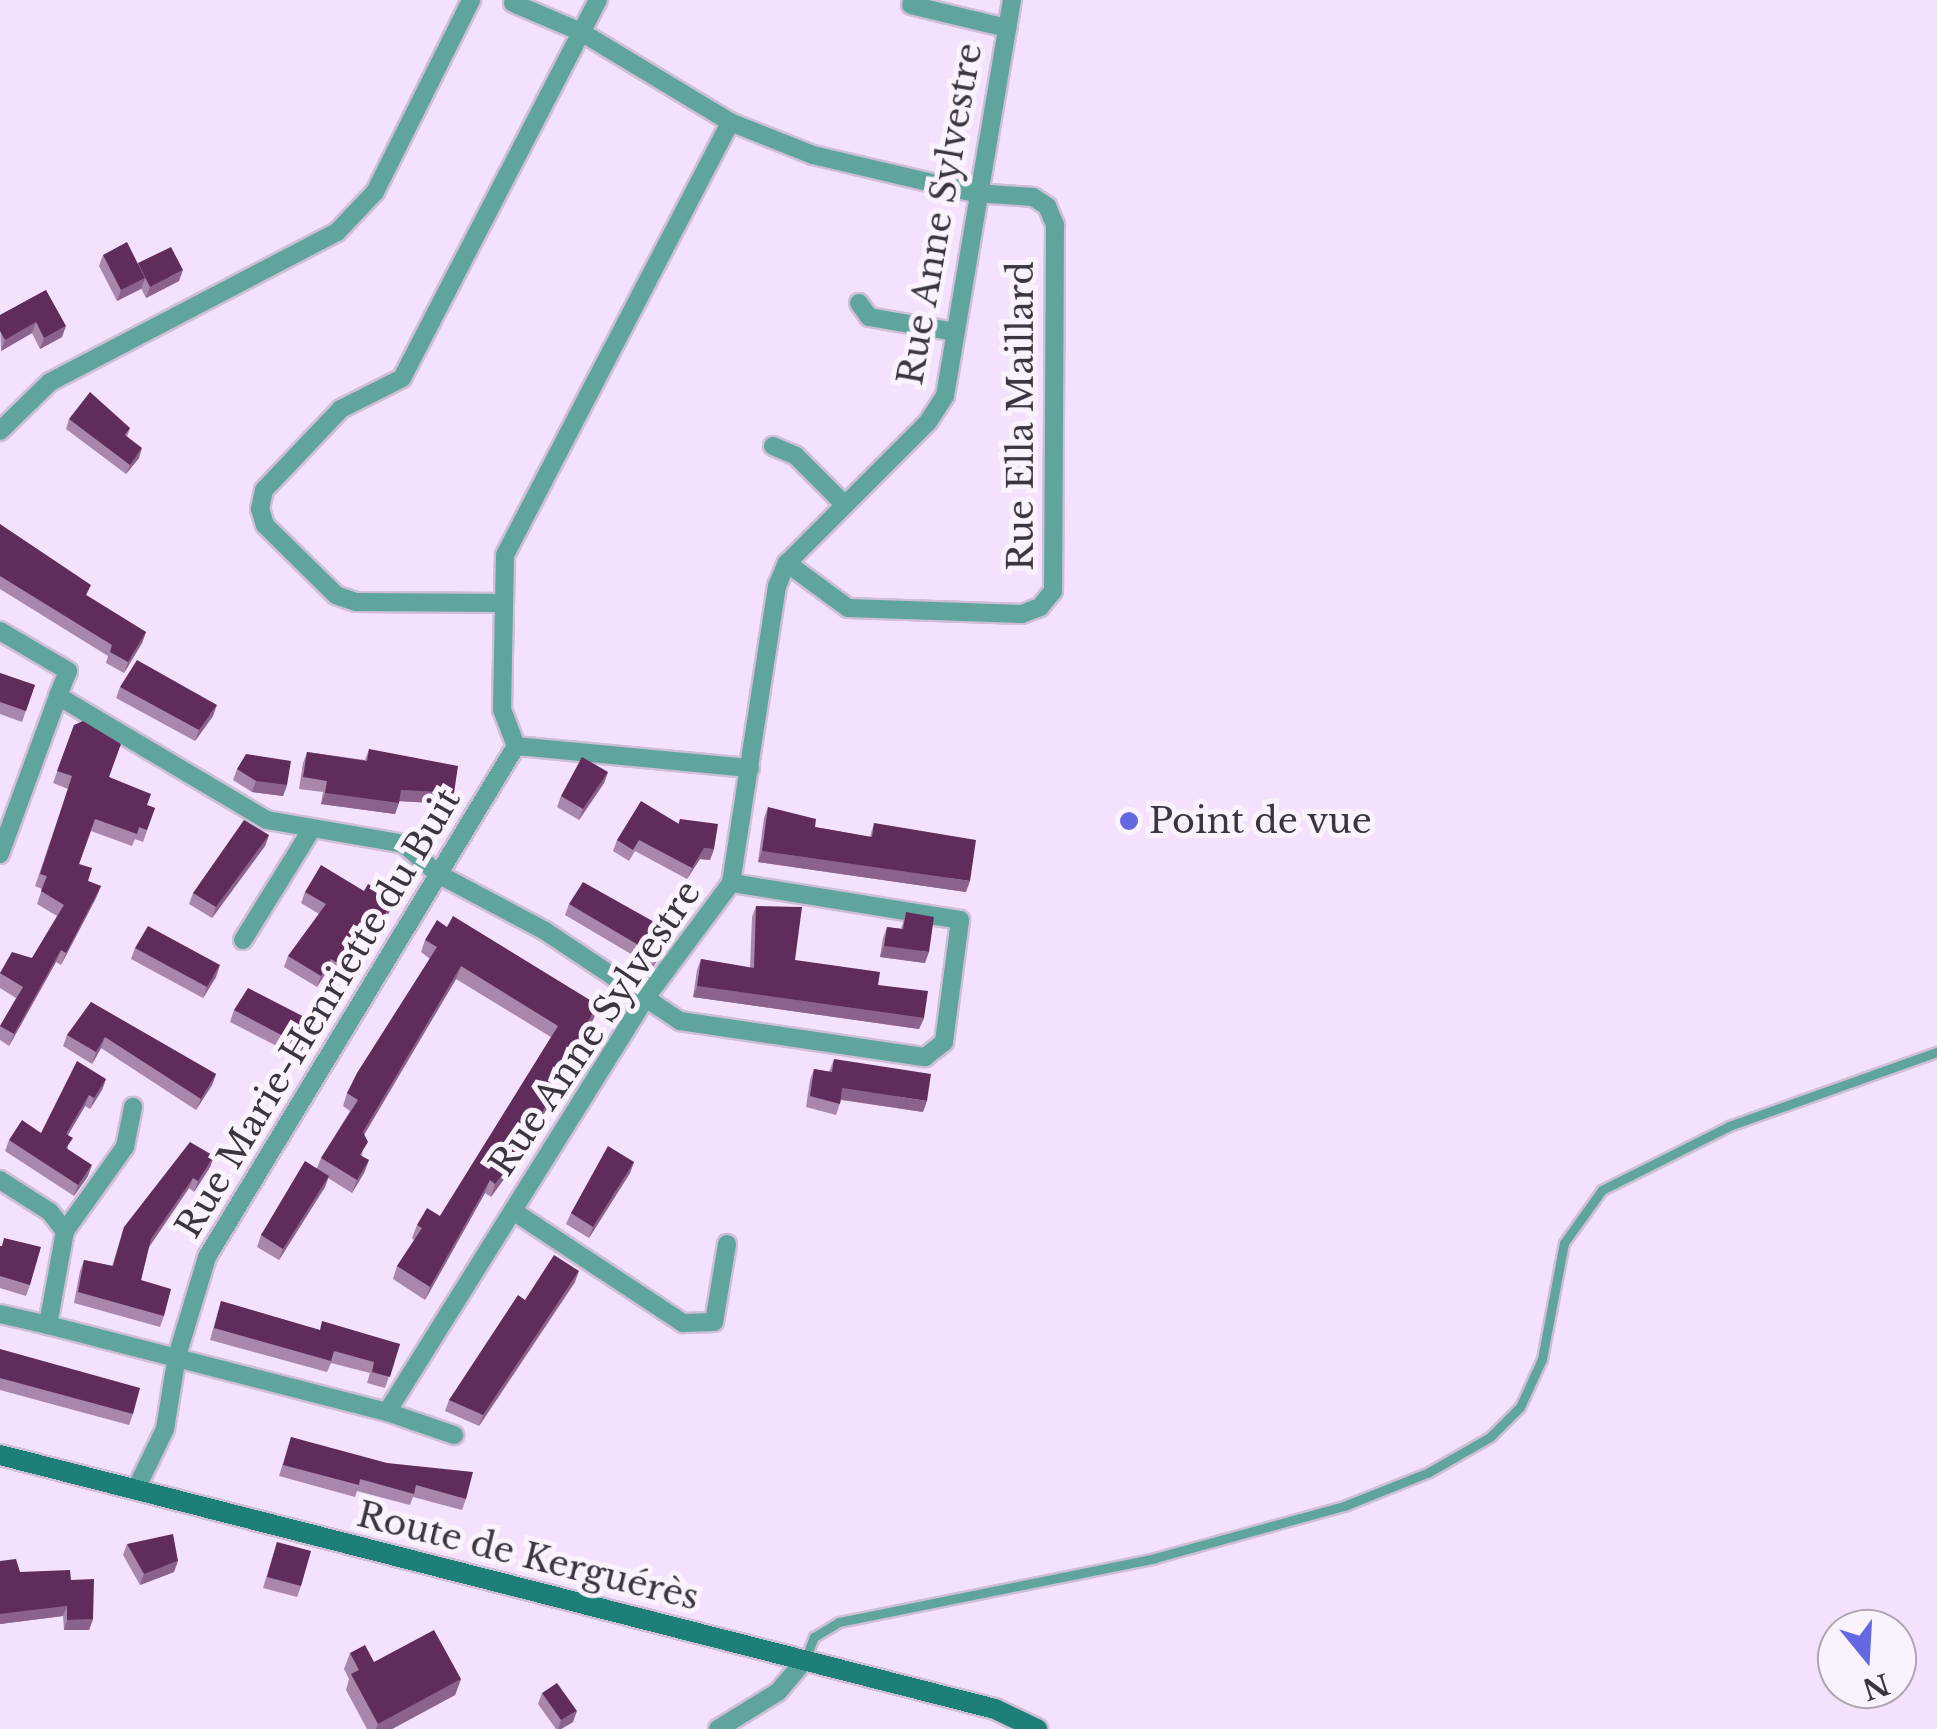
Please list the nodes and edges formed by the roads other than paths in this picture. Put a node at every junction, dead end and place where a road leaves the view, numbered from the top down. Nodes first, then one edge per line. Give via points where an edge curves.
1 (471, 0) edge
2 (598, 0) edge
3 (1012, 0) edge
4 (513, 2) edge
5 (911, 4) dead end
6 (1007, 28) junction
7 (581, 32) junction
8 (730, 122) junction
9 (976, 193) junction
10 (859, 303) dead end
11 (955, 332) junction
12 (2, 423) edge
13 (773, 446) dead end
14 (845, 505) junction
15 (787, 563) junction
16 (504, 604) junction
17 (0, 631) edge
18 (58, 696) junction
19 (516, 746) junction
20 (750, 768) junction
21 (4, 828) edge
22 (310, 832) junction
23 (0, 854) edge
24 (438, 874) junction
25 (731, 883) junction
26 (243, 940) dead end
27 (645, 998) junction
28 (1937, 1052) edge
29 (133, 1107) dead end
30 (0, 1180) edge
31 (512, 1211) junction
32 (65, 1231) junction
33 (727, 1244) dead end
34 (0, 1314) edge
35 (48, 1326) junction
36 (177, 1356) junction
37 (388, 1412) junction
38 (454, 1435) dead end
39 (0, 1454) edge
40 (136, 1489) junction
41 (805, 1660) junction
42 (718, 1729) edge
43 (1037, 1729) edge

1 - 12 street via 375,192 337,232 50,382
2 - 7 street
3 - 6 street, Rue Anne Sylvestre
4 - 7 street
5 - 6 street
6 - 9 street, Rue Anne Sylvestre
7 - 8 street
7 - 16 street via 402,378 341,409 264,490 260,509 264,526 336,595 356,602
8 - 9 street via 813,155
8 - 16 street via 505,555
9 - 11 street, Rue Anne Sylvestre
9 - 15 street, Rue Ella Maillard via 1033,198 1047,206 1055,226 1053,591 1040,607 1022,614 848,608
10 - 11 street via 868,317
11 - 14 street, Rue Anne Sylvestre via 945,396 928,422
13 - 14 street via 796,456
14 - 15 street, Rue Anne Sylvestre
15 - 20 street, Rue Anne Sylvestre via 777,586
16 - 19 street via 502,710
17 - 18 street via 68,671
18 - 21 street
18 - 22 street via 267,820
19 - 20 street
19 - 24 street, Rue Marie-Henriette du Buit
20 - 25 street, Rue Anne Sylvestre
21 - 23 street
22 - 24 street via 404,844
22 - 26 street
24 - 27 street via 546,931
24 - 36 street, Rue Marie-Henriette du Buit via 207,1257
25 - 27 street, Rue Anne Sylvestre
25 - 27 street via 960,920 944,1042 925,1057 680,1021
27 - 31 street, Rue Anne Sylvestre
28 - 41 lane via 1729,1126 1602,1190 1564,1243 1542,1359 1520,1407 1490,1436 1430,1472 1344,1506 1155,1558 840,1622 814,1637
29 - 32 street via 124,1147
30 - 32 street via 50,1212
31 - 33 street via 683,1323 714,1322
31 - 37 street, Rue Anne Sylvestre
32 - 35 street
34 - 35 street
35 - 36 street
36 - 37 street
36 - 40 street, Rue Marie-Henriette du Buit via 164,1429
37 - 38 street
39 - 40 street, Route de Kerguérès
40 - 41 street, Route de Kerguérès
41 - 42 street via 778,1692
41 - 43 street, Route de Kerguérès via 996,1710

